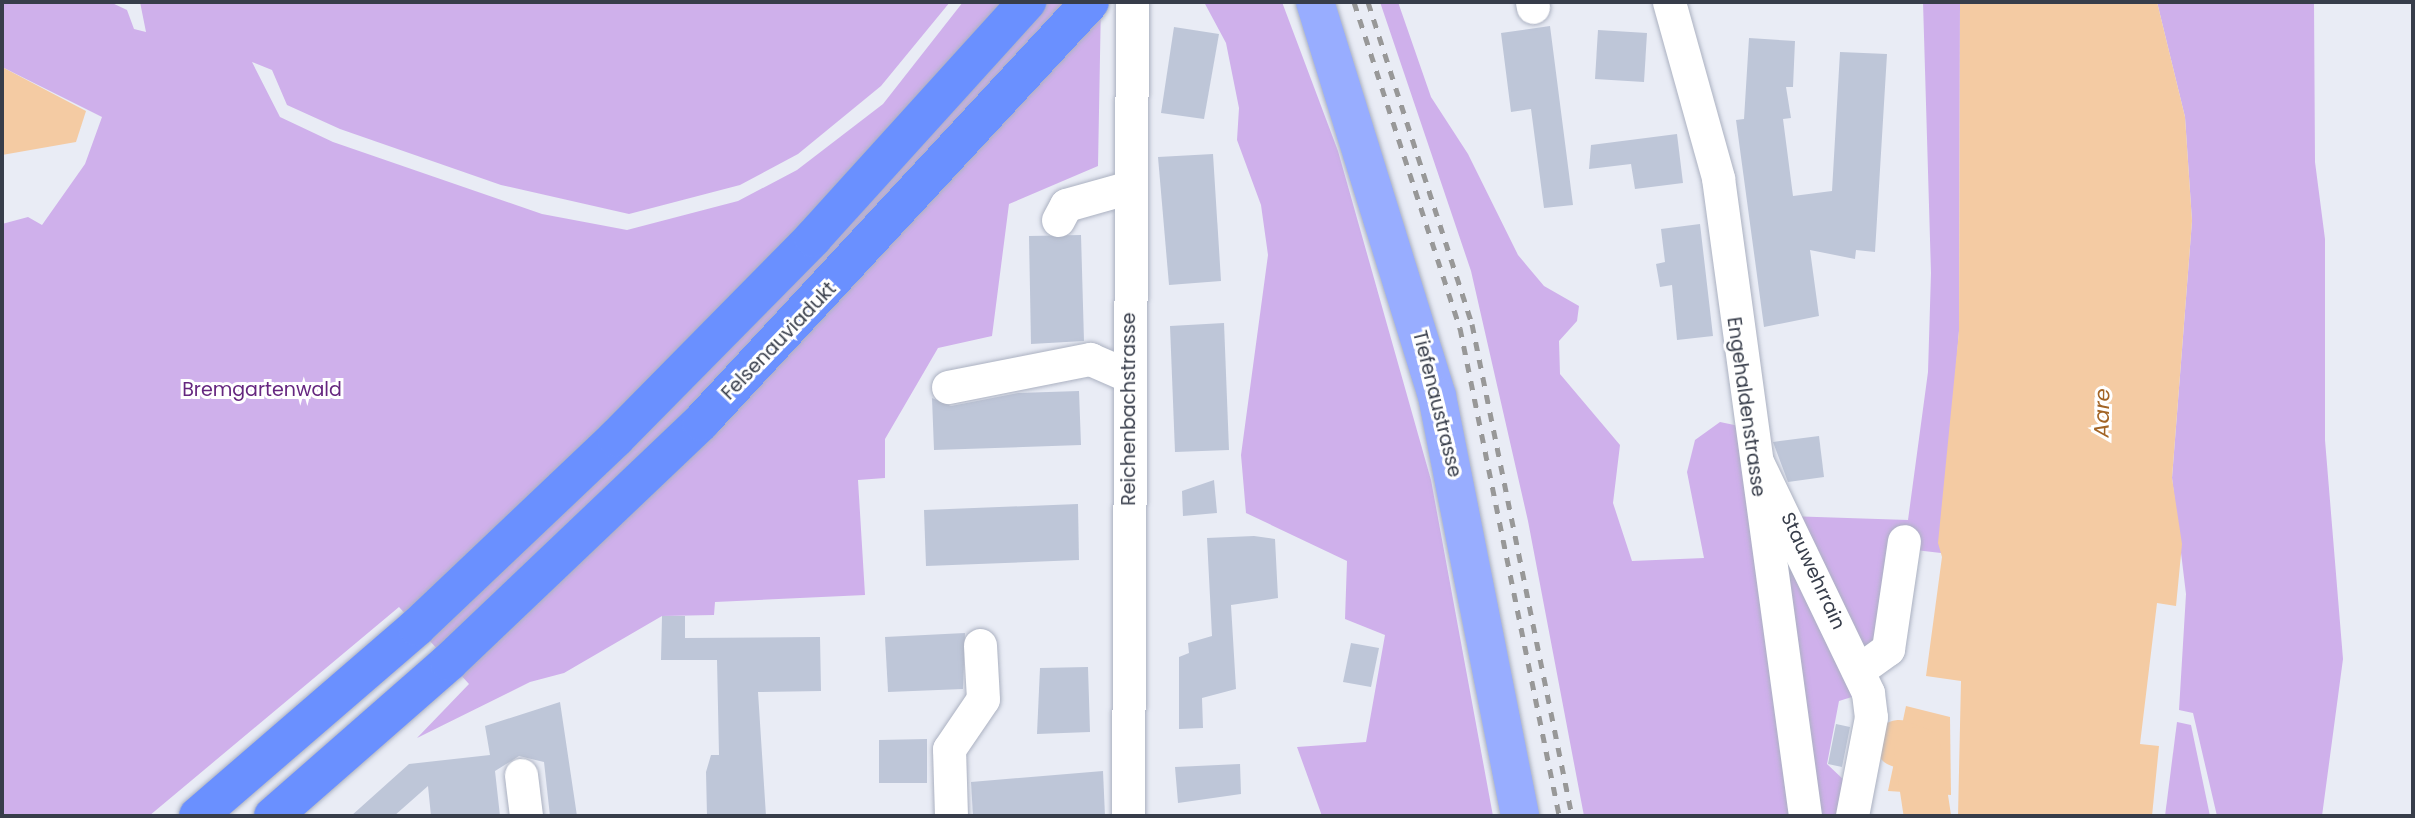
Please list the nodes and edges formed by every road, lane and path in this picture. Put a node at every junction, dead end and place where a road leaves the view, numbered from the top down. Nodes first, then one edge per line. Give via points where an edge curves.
1 (1027, 2) edge
2 (1090, 2) edge
3 (1132, 2) edge
4 (1315, 2) edge
5 (1669, 2) edge
6 (1130, 187) junction
7 (1058, 220) dead end
8 (1129, 376) junction
9 (948, 387) dead end
10 (1751, 453) junction
11 (1904, 541) dead end
12 (980, 645) dead end
13 (1863, 681) junction
14 (521, 775) dead end
15 (198, 816) edge
16 (273, 816) edge
17 (526, 816) edge
18 (951, 816) edge
19 (1128, 816) edge
20 (1520, 816) edge
21 (1805, 816) edge
22 (1852, 816) edge

1 - 15 highway via 714,341 417,627
2 - 16 highway, Felsenauviadukt via 750,372 449,662
3 - 6 street, Reichenbachstrasse
4 - 20 main road, Tiefenaustrasse via 1437,396
5 - 10 street, Engehaldenstrasse via 1715,166
6 - 7 street via 1066,205
6 - 8 street, Reichenbachstrasse
8 - 9 street via 1090,359
8 - 19 street, Reichenbachstrasse
10 - 13 street, Stauwehrrain via 1778,494
10 - 21 street, Engehaldenstrasse via 1788,657
11 - 13 street via 1886,654
12 - 18 street via 983,699 949,748
13 - 22 street via 1871,717
14 - 17 street

